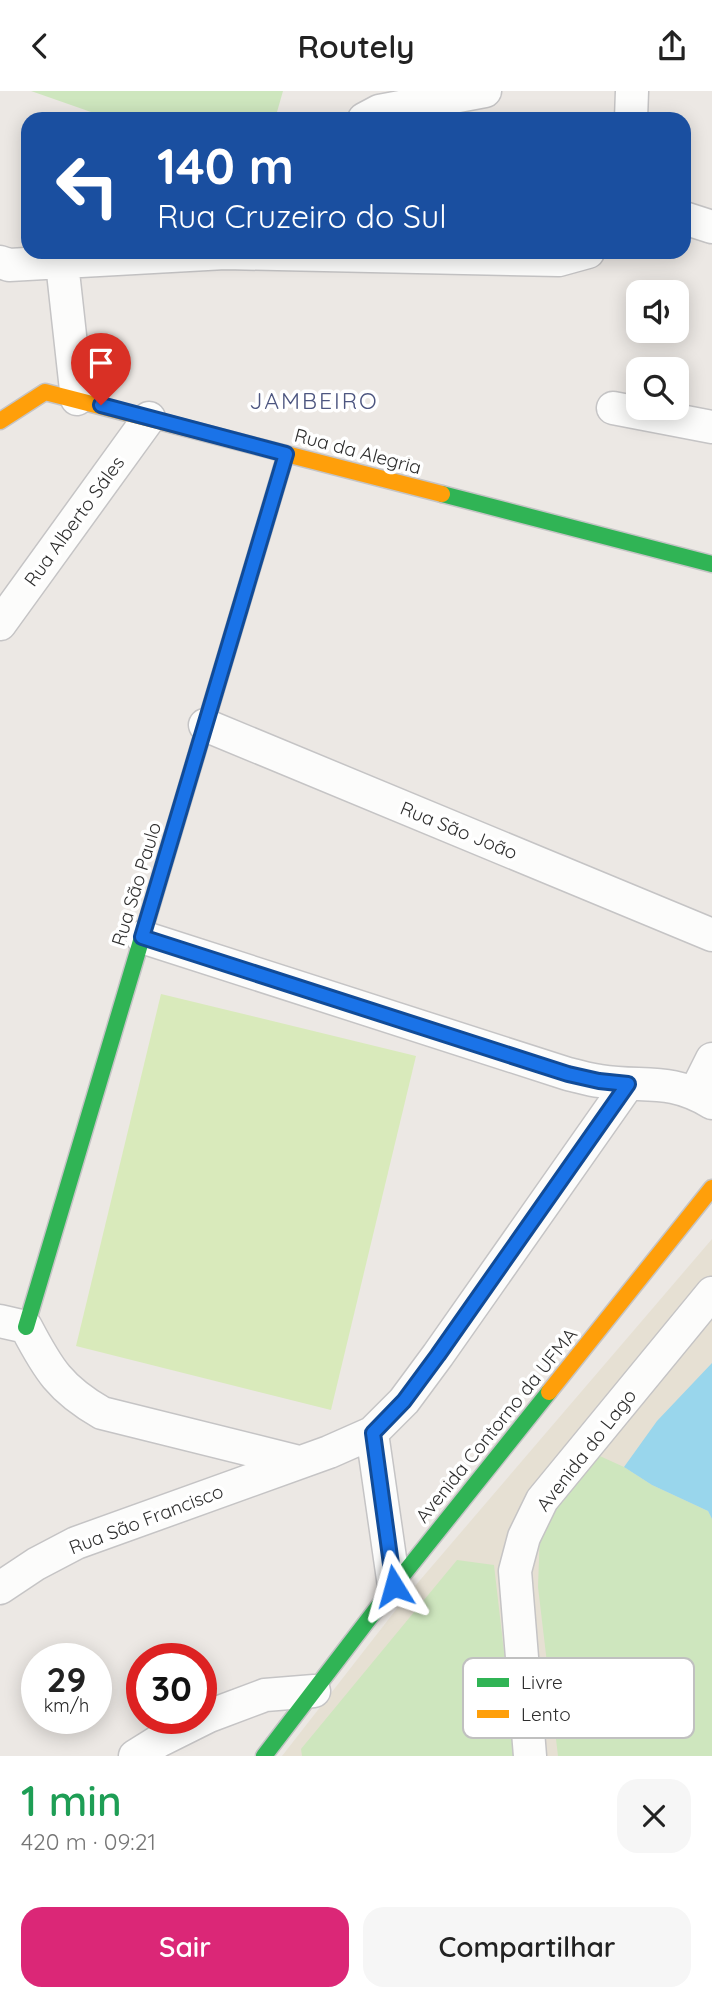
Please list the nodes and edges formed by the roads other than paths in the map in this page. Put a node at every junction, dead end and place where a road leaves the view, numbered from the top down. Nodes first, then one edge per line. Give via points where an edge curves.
1 (485, 91) edge
2 (632, 91) edge
3 (377, 112) edge
4 (631, 112) edge
5 (691, 220) edge
6 (712, 227) edge
7 (127, 259) edge
8 (529, 259) edge
9 (563, 259) edge
10 (0, 262) edge
11 (62, 263) junction
12 (78, 399) junction
13 (613, 408) dead end
14 (149, 418) junction
15 (0, 421) edge
16 (712, 427) edge
17 (286, 454) junction
18 (712, 565) edge
19 (0, 624) edge
20 (205, 725) junction
21 (712, 935) edge
22 (142, 937) junction
23 (712, 1059) edge
24 (628, 1084) junction
25 (704, 1098) edge
26 (712, 1188) edge
27 (712, 1293) edge
28 (13, 1324) edge
29 (373, 1433) junction
30 (299, 1462) junction
31 (394, 1586) junction
32 (0, 1588) edge
33 (522, 1658) edge
34 (314, 1691) junction
35 (529, 1738) edge
36 (135, 1756) edge
37 (264, 1756) edge
38 (530, 1756) edge

1 - 3 street
2 - 4 street
5 - 6 street
7 - 11 street
8 - 9 street
10 - 11 street
11 - 12 street
12 - 14 street, Rua da Alegria
12 - 15 street, Rua da Alegria via 45,392
13 - 16 street
14 - 17 street, Rua da Alegria
14 - 19 street, Rua Alberto Sáles
17 - 18 street, Rua da Alegria
17 - 20 street, Rua São Paulo
20 - 21 street, Rua São João
20 - 22 street, Rua São Paulo
22 - 24 street via 568,1074
22 - 28 street, Rua São Paulo
23 - 25 street
24 - 25 street via 670,1086
24 - 29 street, Rua São Francisco via 438,1355
26 - 31 street, Avenida Contorno da UFMA
27 - 33 street, Avenida do Lago via 542,1500 524,1537 515,1571
28 - 30 street via 59,1382 102,1413
29 - 30 street, Rua São Francisco
29 - 31 street
30 - 32 street, Rua São Francisco via 76,1543
31 - 34 street, Avenida Contorno da UFMA
34 - 36 street via 265,1695 209,1716
34 - 37 street, Avenida Contorno da UFMA
35 - 38 street, Avenida do Lago

